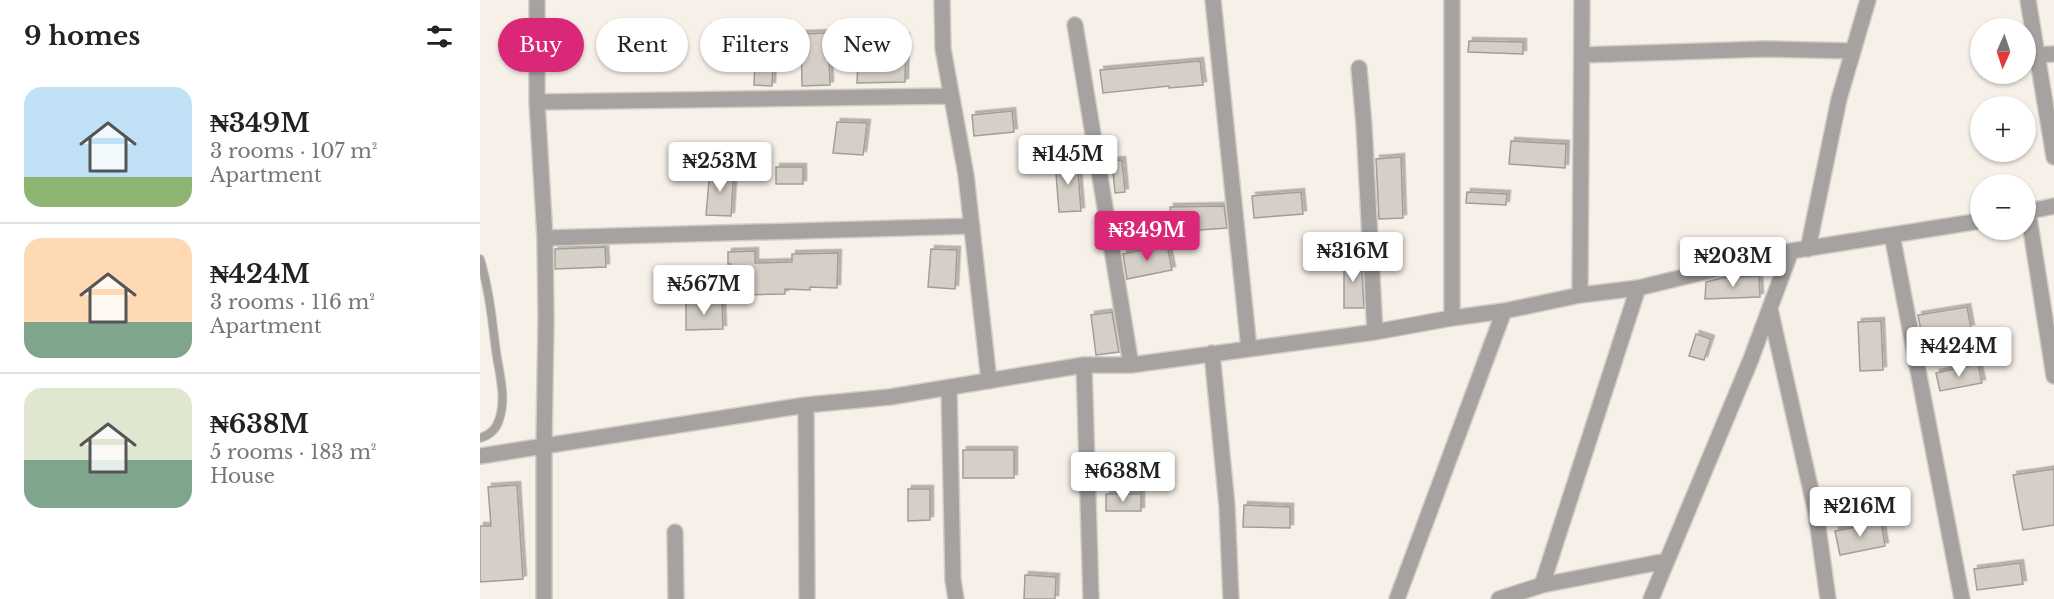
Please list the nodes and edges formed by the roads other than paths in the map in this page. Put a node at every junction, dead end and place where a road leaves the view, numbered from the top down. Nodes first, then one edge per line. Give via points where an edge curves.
1 (537, 0) edge
2 (942, 0) edge
3 (1214, 0) edge
4 (1452, 0) edge
5 (1582, 0) edge
6 (1868, 0) edge
7 (2028, 0) edge
8 (1075, 25) dead end
9 (1853, 51) junction
10 (2054, 54) edge
11 (1582, 55) junction
12 (2037, 55) junction
13 (1359, 68) dead end
14 (951, 96) junction
15 (537, 102) junction
16 (2054, 157) edge
17 (2054, 206) edge
18 (2036, 210) edge
19 (1970, 223) edge
20 (972, 226) junction
21 (1892, 236) junction
22 (545, 238) junction
23 (2031, 240) edge
24 (1808, 249) junction
25 (1791, 251) junction
26 (480, 259) edge
27 (1638, 288) junction
28 (1580, 295) junction
29 (1770, 309) junction
30 (1504, 311) junction
31 (1452, 318) junction
32 (1376, 332) junction
33 (1249, 350) junction
34 (1212, 353) junction
35 (1084, 365) junction
36 (1131, 365) junction
37 (2054, 376) edge
38 (989, 381) junction
39 (949, 387) junction
40 (806, 405) junction
41 (480, 438) edge
42 (544, 446) junction
43 (480, 456) edge
44 (675, 532) dead end
45 (1666, 561) junction
46 (1542, 585) junction
47 (544, 599) edge
48 (676, 599) edge
49 (807, 599) edge
50 (956, 599) edge
51 (1091, 599) edge
52 (1231, 599) edge
53 (1397, 599) edge
54 (1499, 599) edge
55 (1651, 599) edge
56 (1828, 599) edge
57 (1962, 599) edge

1 - 15 street
2 - 14 street via 943,49
3 - 33 street
4 - 31 street
5 - 11 street
6 - 9 street
7 - 12 street
8 - 36 street
9 - 11 street via 1765,49
9 - 24 street via 1839,99
10 - 12 street
11 - 28 street
12 - 16 street
13 - 32 street
14 - 15 street
14 - 20 street
15 - 22 street
17 - 18 street
19 - 21 street
20 - 22 street
20 - 38 street
21 - 24 street
21 - 57 street
22 - 42 street
23 - 37 street
24 - 25 street
25 - 27 street
25 - 29 street
26 - 41 lane via 488,287 502,407 495,429
27 - 28 street
27 - 46 street
28 - 30 street
29 - 45 street
29 - 56 street via 1816,513
30 - 31 street
30 - 53 street
31 - 32 street
32 - 33 street
33 - 34 street
34 - 36 street
34 - 52 street via 1227,506
35 - 36 street
35 - 38 street
35 - 51 street
38 - 39 street
39 - 40 street
39 - 50 street
40 - 42 street
40 - 49 street
42 - 43 street
42 - 47 street
44 - 48 street
45 - 46 street
45 - 55 street
46 - 54 street

